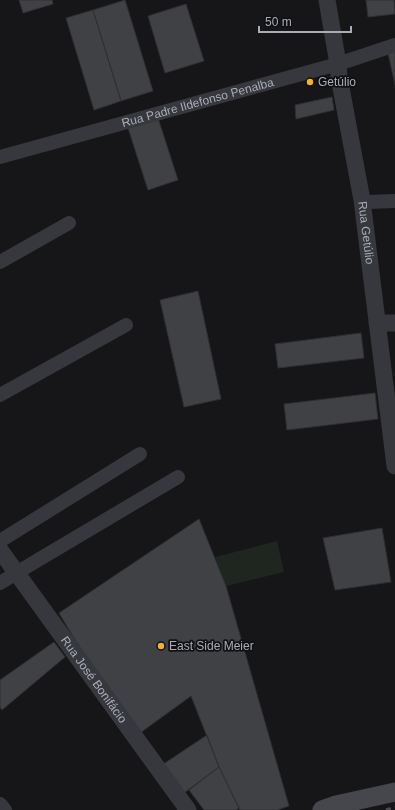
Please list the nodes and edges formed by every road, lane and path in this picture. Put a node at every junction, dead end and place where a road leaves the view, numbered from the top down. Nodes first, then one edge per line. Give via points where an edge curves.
1 (327, 0) edge
2 (395, 45) edge
3 (338, 64) junction
4 (0, 157) edge
5 (362, 200) junction
6 (395, 201) edge
7 (69, 224) dead end
8 (0, 262) edge
9 (377, 323) junction
10 (395, 323) edge
11 (126, 325) dead end
12 (0, 395) edge
13 (140, 454) dead end
14 (395, 466) edge
15 (178, 477) dead end
16 (0, 541) edge
17 (0, 550) edge
18 (16, 573) junction
19 (0, 583) edge
20 (395, 792) edge
21 (0, 804) edge
22 (5, 810) edge
23 (188, 810) edge
24 (322, 810) edge

1 - 3 street, Rua Getúlio
2 - 3 street, Rua Padre Ildefonso Penalba
3 - 4 street, Rua Padre Ildefonso Penalba
3 - 5 street, Rua Getúlio via 338,77
5 - 6 street
5 - 9 street, Rua Getúlio
7 - 8 street
9 - 10 street
9 - 14 street, Rua Getúlio
11 - 12 street
13 - 16 street
15 - 18 street
17 - 18 street, Rua José Bonifácio
18 - 19 street
18 - 23 street, Rua José Bonifácio
20 - 24 main road
21 - 22 street

